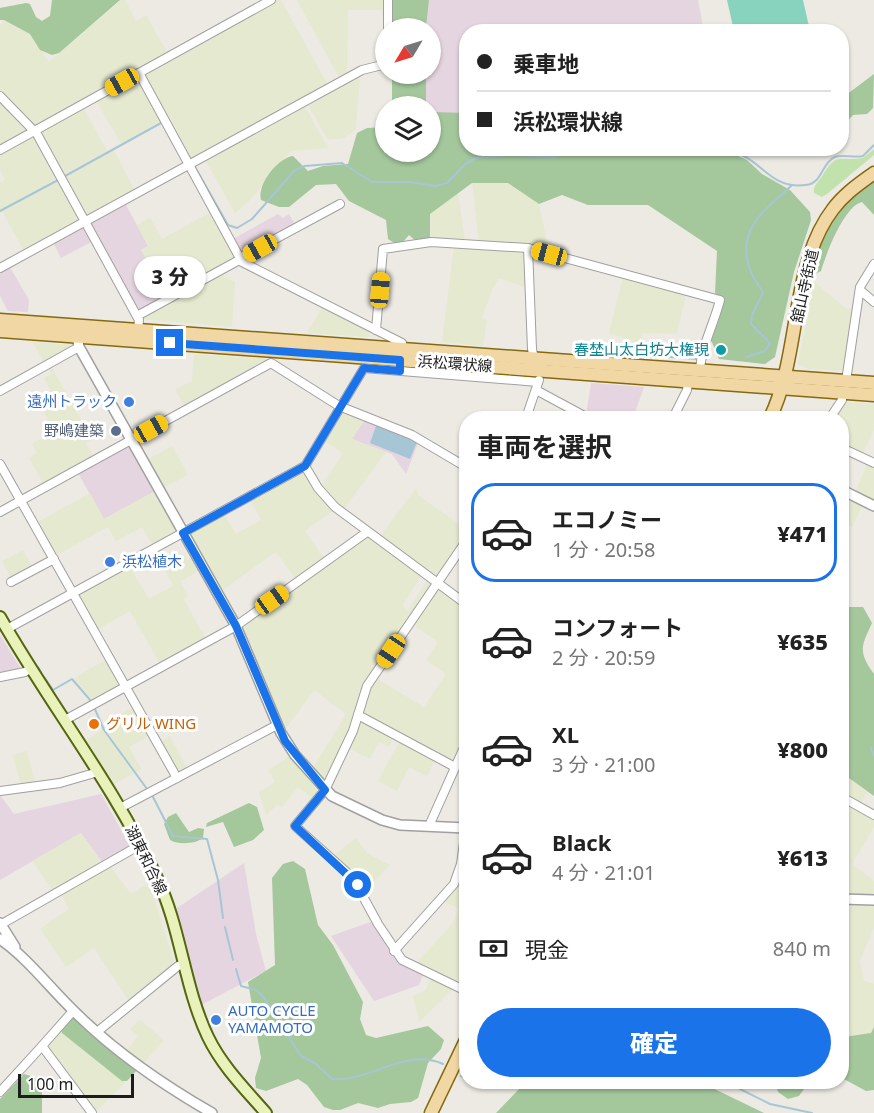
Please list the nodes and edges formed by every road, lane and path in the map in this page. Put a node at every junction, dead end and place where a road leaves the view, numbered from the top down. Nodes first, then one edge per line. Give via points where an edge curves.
1 (271, 0) edge
2 (388, 0) edge
3 (387, 18) edge
4 (375, 67) edge
5 (139, 73) junction
6 (0, 96) edge
7 (34, 131) junction
8 (0, 150) edge
9 (188, 165) junction
10 (874, 173) edge
11 (340, 204) dead end
12 (85, 221) junction
13 (528, 248) junction
14 (241, 259) junction
15 (874, 264) edge
16 (0, 268) edge
17 (860, 290) junction
18 (874, 302) edge
19 (137, 316) junction
20 (0, 320) edge
21 (138, 330) junction
22 (376, 330) junction
23 (0, 331) edge
24 (78, 342) junction
25 (400, 360) junction
26 (700, 371) junction
27 (641, 372) junction
28 (536, 375) junction
29 (846, 381) junction
30 (688, 382) junction
31 (874, 382) edge
32 (782, 383) junction
33 (0, 391) edge
34 (842, 393) junction
35 (874, 395) edge
36 (339, 406) junction
37 (528, 411) edge
38 (580, 411) edge
39 (676, 411) edge
40 (772, 411) edge
41 (835, 411) edge
42 (131, 440) junction
43 (849, 451) edge
44 (459, 463) edge
45 (874, 463) edge
46 (0, 464) edge
47 (305, 466) junction
48 (849, 494) edge
49 (20, 501) junction
50 (874, 506) edge
51 (0, 512) edge
52 (367, 531) junction
53 (183, 533) junction
54 (459, 551) edge
55 (54, 559) junction
56 (10, 582) dead end
57 (438, 583) junction
58 (73, 593) junction
59 (459, 599) edge
60 (0, 617) edge
61 (236, 626) junction
62 (7, 629) junction
63 (31, 668) junction
64 (0, 677) edge
65 (125, 686) junction
66 (358, 715) junction
67 (65, 720) junction
68 (277, 725) junction
69 (459, 759) edge
70 (455, 768) junction
71 (98, 772) junction
72 (177, 778) junction
73 (325, 790) junction
74 (0, 792) edge
75 (849, 801) edge
76 (120, 808) junction
77 (874, 815) edge
78 (429, 826) junction
79 (459, 828) edge
80 (140, 845) junction
81 (459, 870) edge
82 (849, 899) edge
83 (874, 900) edge
84 (0, 924) edge
85 (0, 939) edge
86 (394, 951) junction
87 (21, 957) junction
88 (184, 964) junction
89 (459, 988) edge
90 (73, 1011) junction
91 (97, 1032) junction
92 (42, 1046) junction
93 (459, 1055) edge
94 (0, 1092) edge
95 (92, 1113) edge
96 (212, 1113) edge
97 (266, 1113) edge
98 (431, 1113) edge

1 - 5 street
2 - 3 street
4 - 9 street via 362,70
5 - 7 street
5 - 9 street
6 - 7 street
7 - 8 street
7 - 12 street
9 - 12 street
9 - 14 street
10 - 32 main road, 舘山寺街道 via 841,199 819,231
11 - 14 street
12 - 16 street
12 - 19 street
13 - 22 street via 431,242 383,249
13 - 26 street via 720,300 701,356
13 - 28 street
14 - 19 street
14 - 22 street
15 - 17 street
17 - 18 street
17 - 29 street
19 - 21 street
20 - 21 main road, 浜松環状線
21 - 25 main road, 浜松環状線
22 - 25 street via 402,343
23 - 24 main road, 浜松環状線
24 - 25 main road, 浜松環状線
24 - 33 street
24 - 42 street
25 - 28 main road, 浜松環状線
25 - 36 street via 364,368
26 - 27 main road, 浜松環状線
26 - 32 main road, 浜松環状線
27 - 28 main road, 浜松環状線
27 - 30 main road, 浜松環状線
28 - 37 street
28 - 38 street
29 - 31 main road, 浜松環状線
29 - 32 main road, 浜松環状線
30 - 32 main road, 浜松環状線
30 - 39 street
32 - 34 main road, 浜松環状線
32 - 40 main road, 舘山寺街道
34 - 35 main road, 浜松環状線
34 - 41 street
36 - 42 street via 271,363
36 - 44 street via 412,435
36 - 47 street
42 - 49 street
42 - 53 street
43 - 45 street
46 - 49 street
47 - 52 street via 326,498
47 - 53 street
48 - 50 street
49 - 51 street
49 - 55 street
52 - 57 street
52 - 61 street
53 - 58 street
53 - 61 street
54 - 57 street
55 - 56 street
55 - 58 street
57 - 59 street
57 - 66 street via 368,686
58 - 62 street
58 - 65 street
60 - 62 main road, 湖東和合線
61 - 65 street
61 - 68 street
62 - 63 main road, 湖東和合線
63 - 64 street
63 - 67 main road, 湖東和合線
65 - 67 street
65 - 72 street
66 - 70 street
66 - 73 street
67 - 71 main road, 湖東和合線
68 - 72 street
68 - 73 street via 295,755
69 - 70 street
70 - 78 street
71 - 74 street via 60,783
71 - 76 main road, 湖東和合線
72 - 76 street
73 - 78 street via 340,801 388,822
73 - 86 street via 295,826 358,885
75 - 77 street
76 - 80 main road, 湖東和合線
78 - 79 street
80 - 84 street
80 - 88 main road, 湖東和合線 via 166,899
81 - 86 street via 454,884
82 - 83 street
84 - 87 street
85 - 87 street
86 - 89 street via 412,967
87 - 90 street
88 - 91 street
88 - 97 main road, 湖東和合線 via 214,1049
90 - 91 street
90 - 92 street
91 - 96 street via 162,1083
92 - 94 street
92 - 95 street
93 - 98 main road

